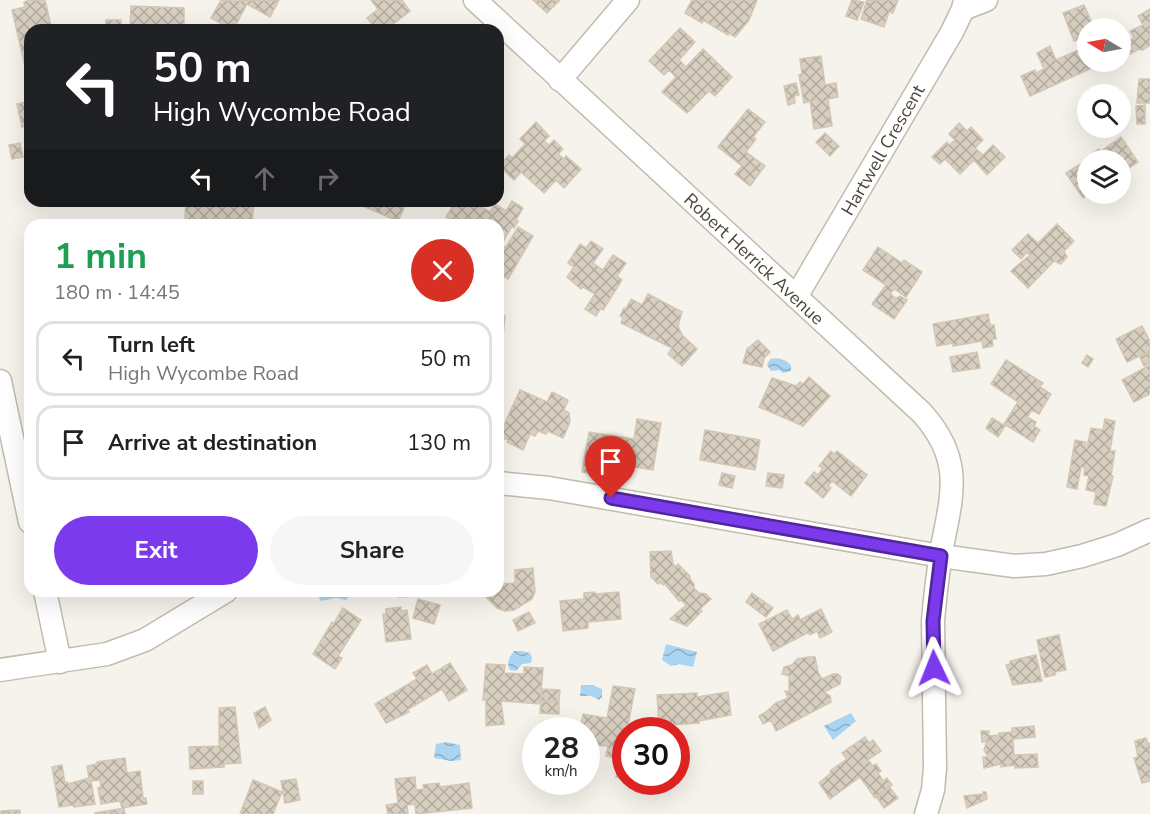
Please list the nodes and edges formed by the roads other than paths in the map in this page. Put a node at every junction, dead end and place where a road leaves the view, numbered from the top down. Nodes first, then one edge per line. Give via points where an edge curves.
1 (475, 0) edge
2 (628, 0) edge
3 (986, 0) edge
4 (964, 5) edge
5 (500, 24) edge
6 (504, 27) edge
7 (560, 80) junction
8 (796, 297) junction
9 (0, 381) edge
10 (504, 484) edge
11 (24, 494) edge
12 (1150, 530) edge
13 (941, 556) junction
14 (46, 597) edge
15 (216, 597) edge
16 (60, 662) junction
17 (0, 670) edge
18 (926, 814) edge

1 - 5 street, Robert Herrick Avenue
2 - 7 street
3 - 4 street
4 - 8 street, Hartwell Crescent
6 - 7 street, Robert Herrick Avenue
7 - 8 street, Robert Herrick Avenue
8 - 13 street, Robert Herrick Avenue via 922,413 944,442 951,465 952,489
9 - 11 street
10 - 13 street
12 - 13 street via 1117,545 1046,564 997,564
13 - 18 street, Robert Herrick Avenue via 933,621 935,768
14 - 16 street
15 - 16 street via 145,640 107,654
16 - 17 street

